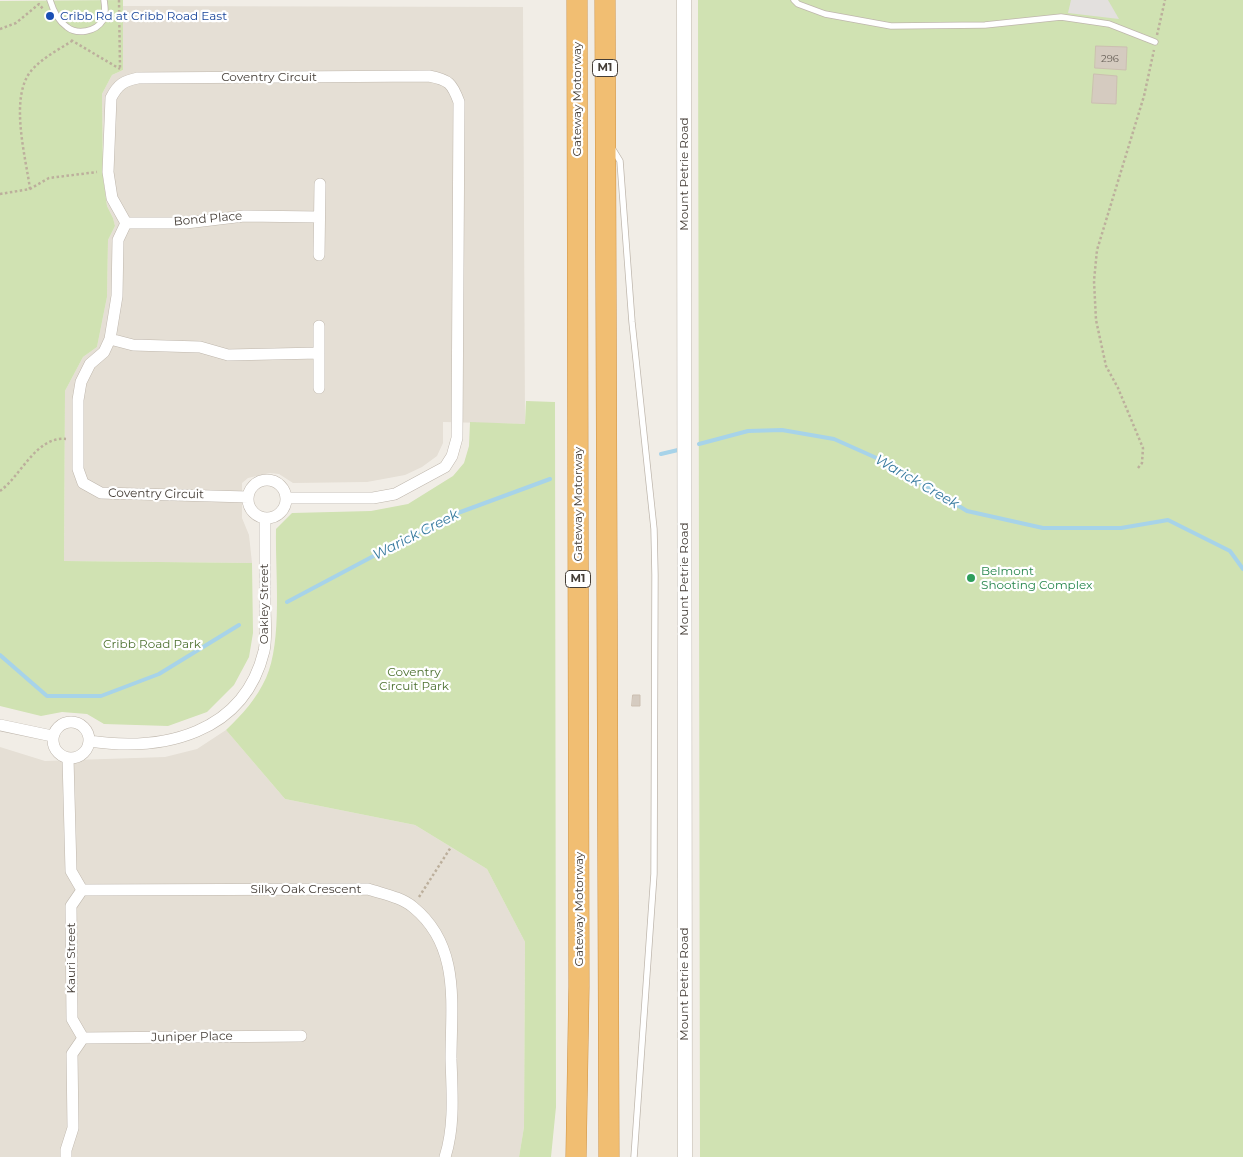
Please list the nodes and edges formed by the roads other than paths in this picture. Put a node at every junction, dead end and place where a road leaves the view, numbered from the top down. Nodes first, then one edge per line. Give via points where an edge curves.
1 (50, 0) edge
2 (104, 0) edge
3 (577, 0) edge
4 (605, 0) edge
5 (684, 0) edge
6 (794, 0) edge
7 (1156, 42) road end
8 (605, 135) junction
9 (320, 184) dead end
10 (319, 217) junction
11 (126, 223) junction
12 (319, 255) dead end
13 (319, 326) dead end
14 (110, 339) junction
15 (319, 353) junction
16 (319, 388) dead end
17 (248, 497) junction
18 (286, 498) junction
19 (265, 518) junction
20 (0, 725) edge
21 (52, 736) junction
22 (89, 741) junction
23 (68, 758) junction
24 (82, 890) junction
25 (301, 1036) dead end
26 (83, 1038) junction
27 (66, 1157) edge
28 (445, 1157) edge
29 (576, 1157) edge
30 (608, 1157) edge
31 (634, 1157) edge
32 (685, 1157) edge

1 - 2 lane via 65,26 80,32 94,28 103,20
3 - 29 highway, Gateway Motorway / M1 via 579,986
4 - 8 highway, M1
5 - 32 street, Mount Petrie Road
6 - 7 lane via 825,14 892,26 985,25 1061,17 1109,24
8 - 30 highway, M1
8 - 31 lane via 620,160 636,370 654,530 654,882
9 - 10 street
10 - 11 street, Bond Place via 244,216 186,223
10 - 12 street
11 - 14 street, Coventry Circuit via 118,240 117,296
11 - 18 street, Coventry Circuit via 112,198 108,172 111,98 125,80 429,76 443,79 453,86 459,102 457,438 452,456 444,467 395,494 373,498
13 - 15 street
14 - 15 street via 133,345 200,347 228,355
14 - 17 street, Coventry Circuit via 104,352 90,364 81,382 78,469 83,483 101,493
15 - 16 street
17 - 18 street via 255,485 268,480 281,486
17 - 19 street via 252,511
18 - 19 street via 280,513
19 - 22 street, Oakley Street via 264,650 245,693 206,729 182,737 110,744
20 - 21 street
21 - 22 street via 60,725 73,722 85,728
21 - 23 street via 55,750
22 - 23 street via 82,754
23 - 24 street via 70,870
24 - 26 street, Kauri Street via 71,906 72,1019
24 - 28 street, Silky Oak Crescent via 368,889 413,906 440,939 448,960 451,983 452,1117
25 - 26 street, Juniper Place
26 - 27 street via 72,1054 73,1128

